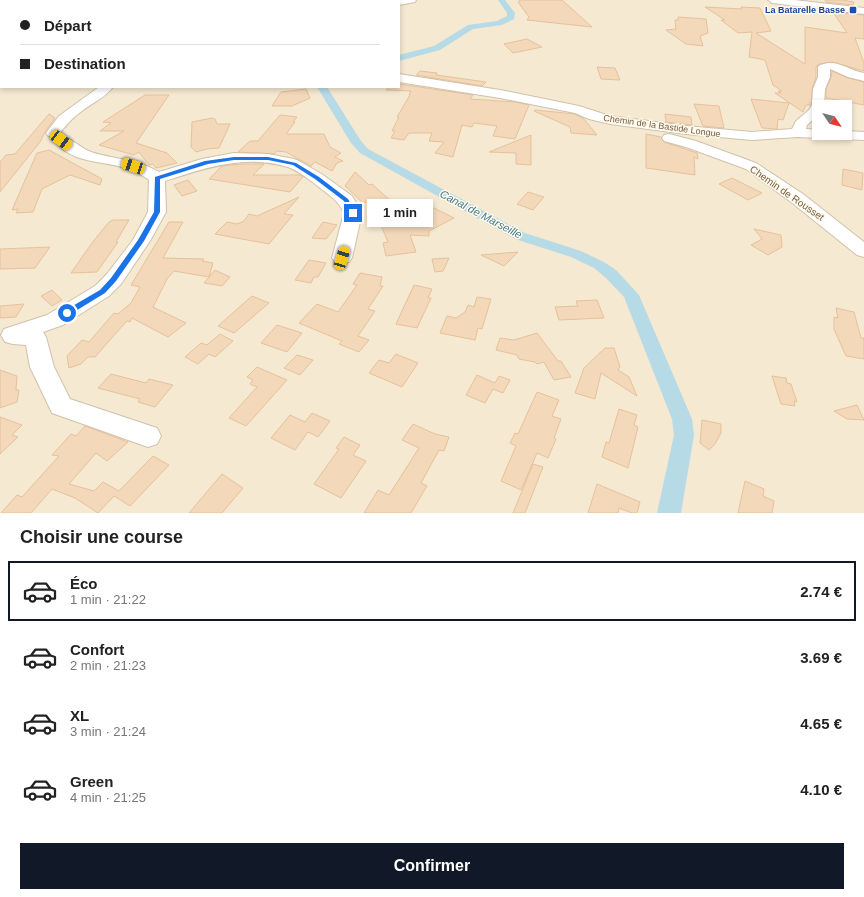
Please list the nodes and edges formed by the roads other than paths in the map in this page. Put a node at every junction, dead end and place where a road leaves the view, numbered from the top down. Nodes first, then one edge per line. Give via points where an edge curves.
1 (412, 0) edge
2 (772, 0) edge
3 (400, 2) edge
4 (864, 11) edge
5 (859, 76) edge
6 (400, 78) edge
7 (106, 88) edge
8 (610, 120) junction
9 (798, 133) junction
10 (864, 136) edge
11 (157, 178) junction
12 (864, 251) edge
13 (342, 258) dead end
14 (6, 336) edge
15 (148, 436) dead end

1 - 3 street
2 - 4 street
5 - 9 street via 838,67 824,67 818,105 801,124
6 - 8 street, Chemin de la Bastide Longue via 500,94 579,110
7 - 11 street via 56,127 57,136 74,150 87,156 136,166
8 - 9 street, Chemin de la Bastide Longue via 721,134 752,136
8 - 12 street, Chemin de Rousset via 691,144 752,166 798,198
9 - 10 street, Chemin de la Bastide Longue
11 - 13 street via 207,162 234,158 268,159 294,164 346,200 353,213
11 - 14 street via 157,212 114,280 102,291 55,320
14 - 15 street via 35,336 42,368 61,406

